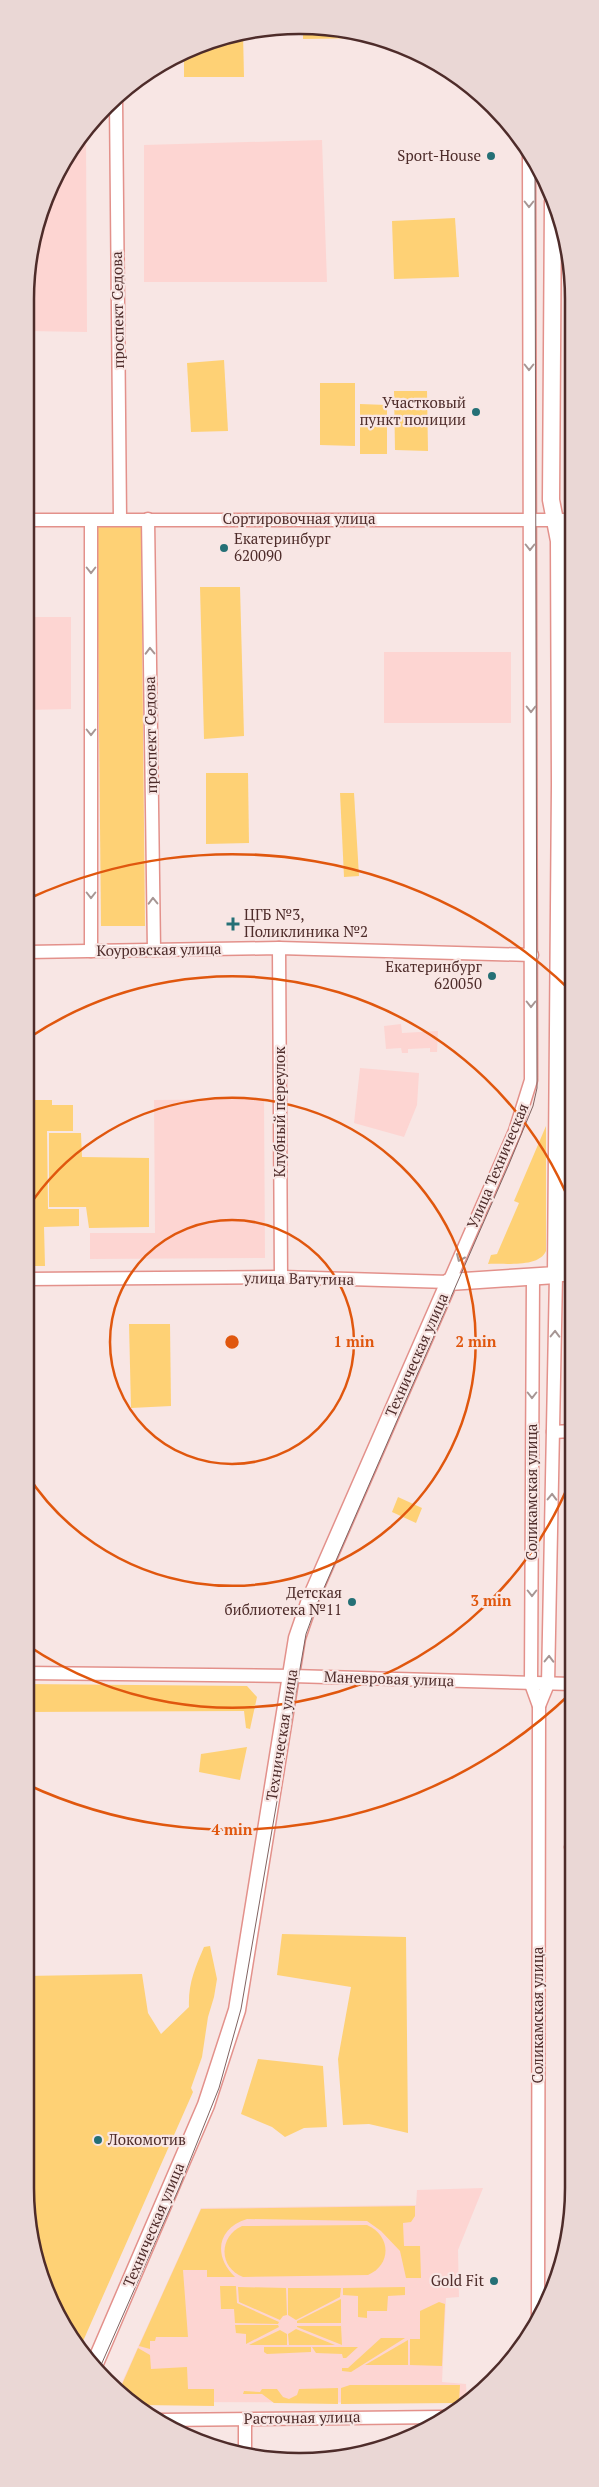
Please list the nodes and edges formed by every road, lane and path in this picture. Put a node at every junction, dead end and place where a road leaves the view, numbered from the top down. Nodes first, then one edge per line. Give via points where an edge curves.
1 (116, 108) edge
2 (529, 166) edge
3 (553, 220) edge
4 (120, 519) junction
5 (34, 520) edge
6 (148, 520) junction
7 (530, 520) junction
8 (565, 520) edge
9 (91, 521) junction
10 (555, 521) junction
11 (279, 948) junction
12 (154, 950) junction
13 (91, 951) junction
14 (34, 952) edge
15 (532, 956) junction
16 (564, 1275) edge
17 (281, 1277) junction
18 (533, 1277) junction
19 (34, 1279) edge
20 (449, 1282) junction
21 (553, 1432) junction
22 (565, 1432) edge
23 (34, 1673) edge
24 (292, 1676) junction
25 (531, 1684) junction
26 (548, 1684) junction
27 (565, 1684) edge
28 (539, 1706) junction
29 (538, 2305) edge
30 (97, 2359) edge
31 (433, 2417) edge
32 (245, 2419) junction
33 (171, 2420) edge
34 (245, 2447) edge

1 - 4 street, проспект Седова
2 -> 7 street, Улица Техническая
3 - 10 main road via 551,500
4 - 6 street, Сортировочная улица
4 - 9 street, Сортировочная улица
5 - 9 street, Сортировочная улица
6 - 7 street, Сортировочная улица
12 -> 6 street, проспект Седова
7 - 10 street, Сортировочная улица
7 -> 15 street, Улица Техническая
8 - 10 street, Сортировочная улица
9 -> 13 street
10 - 16 main road via 559,541
11 - 12 street, Коуровская улица
11 - 15 street, Коуровская улица
11 - 17 street, Клубный переулок
12 - 13 street, Коуровская улица
13 - 14 street, Коуровская улица
15 -> 20 street, Улица Техническая via 531,1080 525,1103
16 - 18 main road, улица Ватутина
21 -> 16 street, Соликамская улица
17 - 19 street, улица Ватутина
17 - 20 street, улица Ватутина
18 - 20 main road, улица Ватутина
18 -> 25 street, Соликамская улица
20 - 24 main road, Техническая улица via 310,1600 297,1638
21 - 22 street
26 -> 21 street, Соликамская улица
23 - 24 street, Маневровая улица
24 - 25 street, Маневровая улица
24 - 30 main road, Техническая улица via 237,2010 206,2105
25 - 26 street, Маневровая улица
25 - 28 street, Соликамская улица
26 - 27 street, Маневровая улица
26 - 28 street, Соликамская улица
28 - 29 street, Соликамская улица
31 - 32 street, Расточная улица
32 - 33 street, Расточная улица
32 - 34 street

